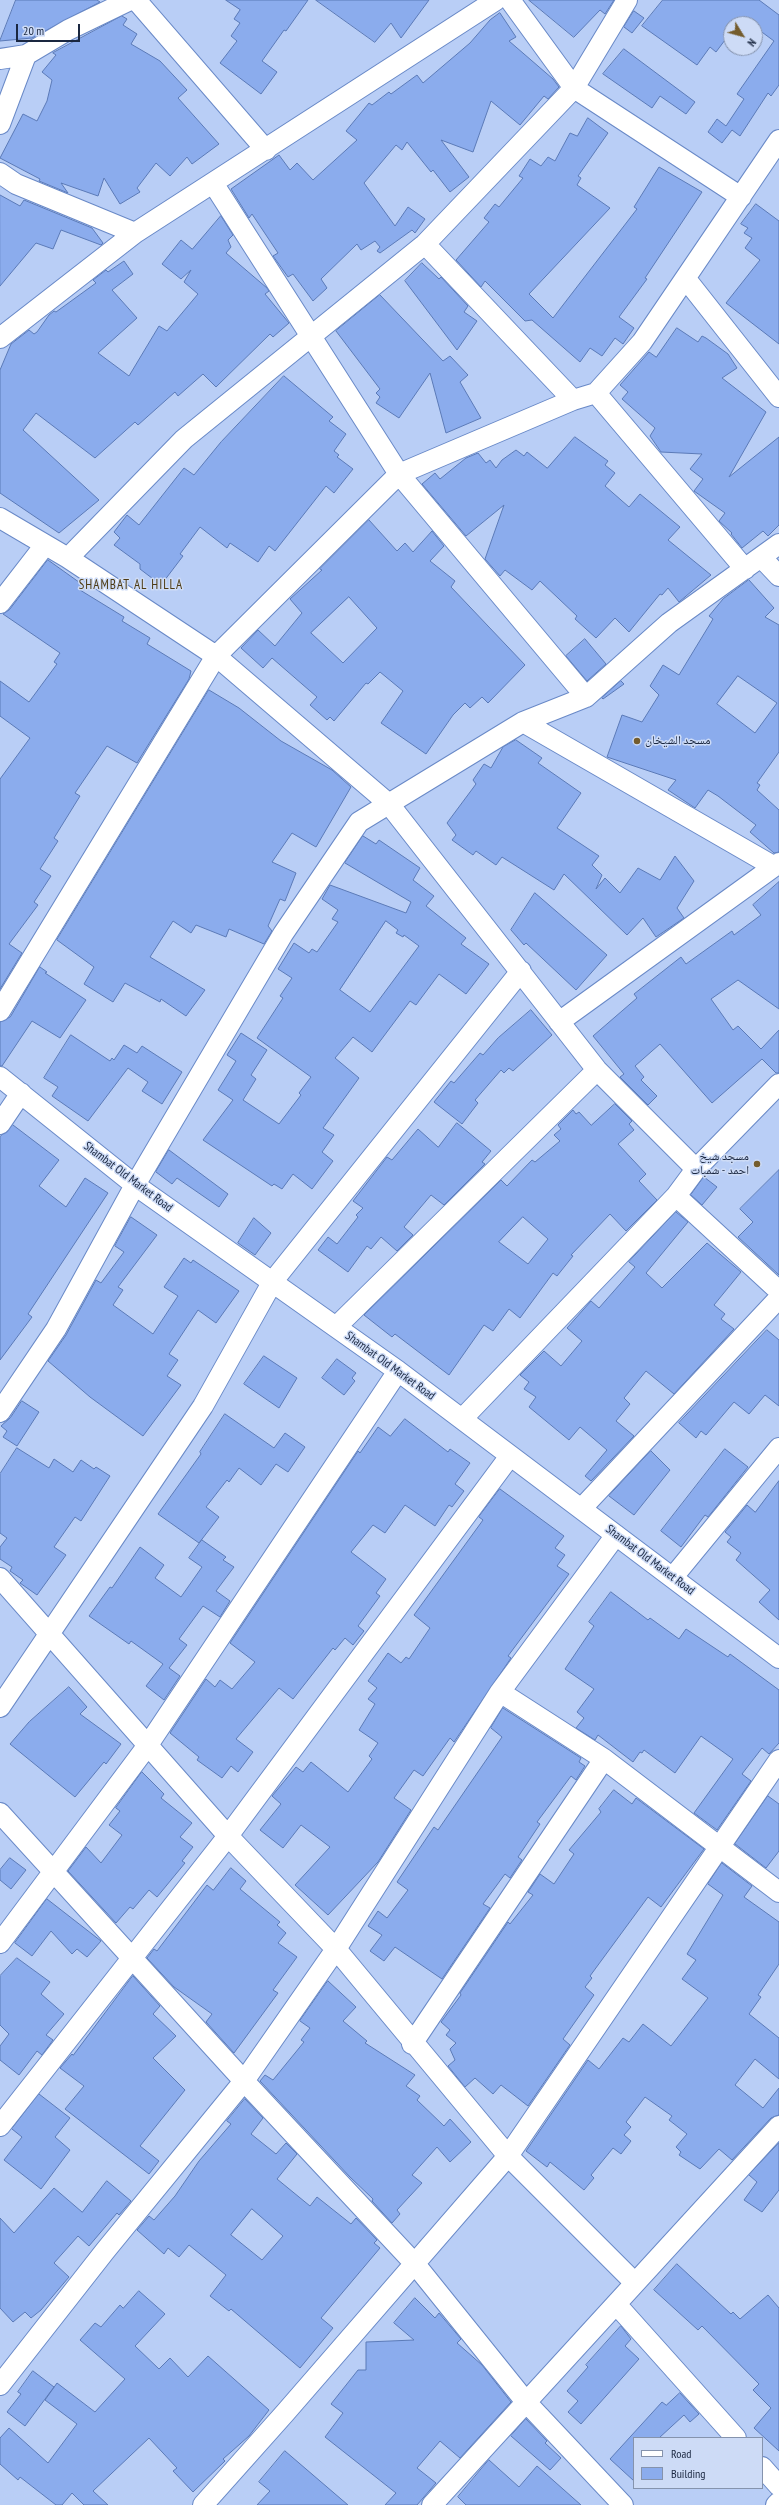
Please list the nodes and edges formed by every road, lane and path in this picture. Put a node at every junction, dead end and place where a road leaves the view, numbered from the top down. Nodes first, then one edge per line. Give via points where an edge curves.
1 (130, 0) edge
2 (136, 0) edge
3 (496, 0) edge
4 (510, 0) edge
5 (627, 0) edge
6 (26, 55) junction
7 (0, 59) edge
8 (574, 88) junction
9 (0, 124) edge
10 (779, 140) edge
11 (266, 150) junction
12 (0, 173) edge
13 (213, 183) junction
14 (741, 197) junction
15 (135, 233) junction
16 (425, 244) junction
17 (686, 279) junction
18 (311, 334) junction
19 (0, 338) edge
20 (596, 393) junction
21 (779, 397) edge
22 (573, 400) junction
23 (399, 474) junction
24 (0, 518) edge
25 (779, 544) edge
26 (45, 545) junction
27 (762, 557) junction
28 (68, 558) junction
29 (745, 569) junction
30 (779, 576) edge
31 (0, 603) edge
32 (216, 656) junction
33 (586, 698) junction
34 (523, 722) junction
35 (389, 804) junction
36 (776, 865) edge
37 (521, 971) junction
38 (0, 1011) edge
39 (559, 1022) junction
40 (597, 1070) junction
41 (0, 1077) edge
42 (779, 1084) edge
43 (20, 1093) junction
44 (0, 1124) edge
45 (696, 1169) junction
46 (136, 1185) junction
47 (676, 1196) junction
48 (272, 1281) junction
49 (779, 1291) edge
50 (779, 1298) edge
51 (336, 1327) junction
52 (398, 1371) junction
53 (0, 1412) edge
54 (462, 1419) junction
55 (779, 1448) edge
56 (510, 1456) junction
57 (581, 1509) junction
58 (616, 1535) junction
59 (673, 1577) junction
60 (0, 1578) edge
61 (50, 1634) junction
62 (779, 1658) edge
63 (500, 1692) junction
64 (0, 1707) edge
65 (148, 1745) junction
66 (604, 1759) junction
67 (779, 1760) edge
68 (0, 1813) edge
69 (228, 1836) junction
70 (718, 1846) junction
71 (54, 1872) junction
72 (779, 1892) edge
73 (0, 1943) edge
74 (336, 1949) junction
75 (133, 1957) junction
76 (412, 2044) junction
77 (244, 2081) junction
78 (0, 2126) edge
79 (779, 2126) edge
80 (508, 2156) junction
81 (415, 2264) junction
82 (635, 2283) junction
83 (616, 2304) junction
84 (0, 2385) edge
85 (526, 2402) junction
86 (735, 2437) edge
87 (763, 2468) edge
88 (779, 2486) edge
89 (779, 2502) edge
90 (203, 2505) edge
91 (432, 2505) edge
92 (623, 2505) edge
93 (776, 2505) edge

1 - 6 street via 68,30
2 - 11 street
3 - 11 street
4 - 8 street
5 - 8 street
6 - 7 street
6 - 9 street
8 - 14 street
8 - 16 street
10 - 14 street
11 - 13 street
12 - 15 street via 16,184
13 - 15 street
13 - 18 street
14 - 17 street
15 - 19 street
16 - 18 street
16 - 22 street
17 - 20 street via 642,342
17 - 21 street
18 - 23 street
18 - 28 street via 184,439
20 - 22 street
20 - 29 street
22 - 23 street
23 - 32 street
23 - 33 street
24 - 26 street
25 - 27 street
26 - 28 street
26 - 31 street
27 - 29 street
27 - 30 street
28 - 32 street
29 - 33 street via 669,623
32 - 35 street
32 - 38 street
33 - 34 street
34 - 35 street
34 - 36 street
35 - 37 street
35 - 46 street via 359,822 283,934
36 - 39 street
37 - 39 street
37 - 48 street
39 - 40 street
40 - 45 street
40 - 51 street
41 - 43 street, Shambat Old Market Road
42 - 45 street
43 - 44 street
43 - 46 street, Shambat Old Market Road
45 - 47 street
46 - 48 street, Shambat Old Market Road
46 - 53 street via 56,1329
47 - 49 street
47 - 54 street
48 - 51 street, Shambat Old Market Road
48 - 61 street via 203,1406
50 - 57 street
51 - 52 street, Shambat Old Market Road
52 - 54 street, Shambat Old Market Road
52 - 65 street
54 - 56 street, Shambat Old Market Road
55 - 59 street
56 - 57 street, Shambat Old Market Road
56 - 69 street
57 - 58 street, Shambat Old Market Road
58 - 59 street, Shambat Old Market Road
58 - 63 street
59 - 62 street, Shambat Old Market Road
60 - 61 street
61 - 64 street
61 - 65 street
63 - 66 street
63 - 74 street
65 - 69 street
65 - 71 street
66 - 70 street
66 - 76 street
67 - 70 street
68 - 71 street
69 - 74 street
69 - 75 street
70 - 72 street
70 - 80 street
71 - 73 street
71 - 75 street
74 - 76 street
74 - 77 street
75 - 77 street
75 - 78 street
76 - 80 street
77 - 81 street
77 - 84 street
79 - 82 street
80 - 81 street
80 - 82 street
81 - 85 street
81 - 90 street
82 - 83 street
83 - 85 street
83 - 86 street
85 - 91 street
85 - 92 street
87 - 88 street
89 - 93 street

